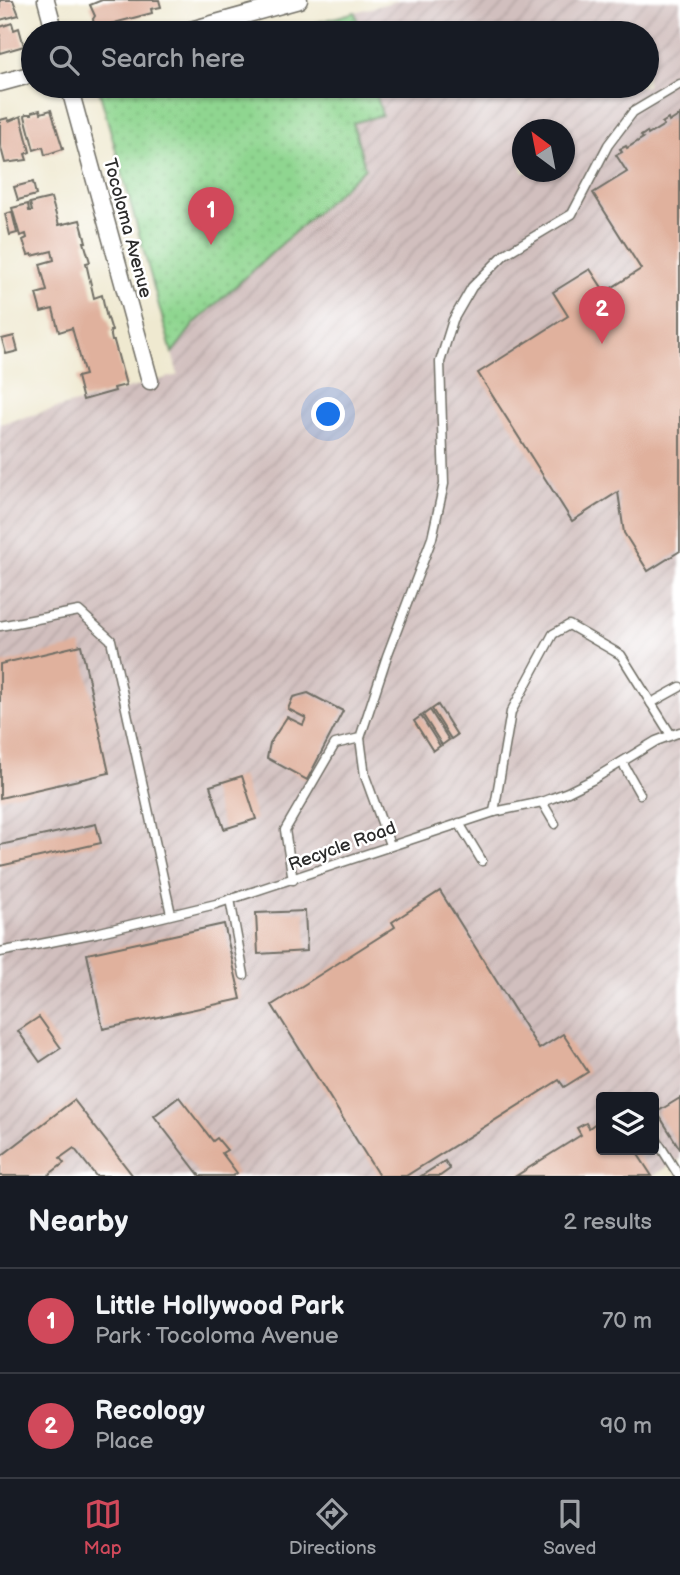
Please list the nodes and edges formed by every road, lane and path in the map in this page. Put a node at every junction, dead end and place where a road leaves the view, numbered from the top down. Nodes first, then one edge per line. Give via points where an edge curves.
1 (46, 0) edge
2 (299, 0) edge
3 (52, 21) edge
4 (223, 21) edge
5 (21, 77) edge
6 (0, 83) edge
7 (680, 84) edge
8 (659, 97) edge
9 (72, 98) edge
10 (656, 98) edge
11 (150, 381) dead end
12 (0, 626) edge
13 (680, 687) edge
14 (651, 703) junction
15 (676, 733) edge
16 (360, 738) junction
17 (622, 762) junction
18 (640, 794) dead end
19 (542, 802) junction
20 (494, 811) junction
21 (459, 823) junction
22 (555, 824) dead end
23 (390, 845) junction
24 (482, 861) dead end
25 (293, 880) junction
26 (230, 899) junction
27 (171, 914) junction
28 (0, 952) edge
29 (244, 975) dead end
30 (659, 1144) edge
31 (679, 1176) edge

1 - 3 street
2 - 4 street
5 - 6 street
7 - 8 lane
9 - 11 street, Tocoloma Avenue
10 - 16 lane via 633,112 608,145 572,214 505,254 472,287 453,320 440,362 444,484 432,538
12 - 27 lane via 79,611 111,640
13 - 14 lane
14 - 15 lane
14 - 20 lane via 621,654 569,625 553,634 511,712
15 - 17 lane, Recycle Road
16 - 23 lane via 365,776
16 - 25 lane via 335,744 285,830
17 - 18 lane
17 - 19 lane, Recycle Road
19 - 20 lane, Recycle Road
19 - 22 lane
20 - 21 lane, Recycle Road
21 - 23 lane, Recycle Road
21 - 24 lane
23 - 25 lane, Recycle Road
25 - 26 lane, Recycle Road
26 - 27 lane, Recycle Road
26 - 29 lane
27 - 28 lane, Recycle Road
30 - 31 lane

